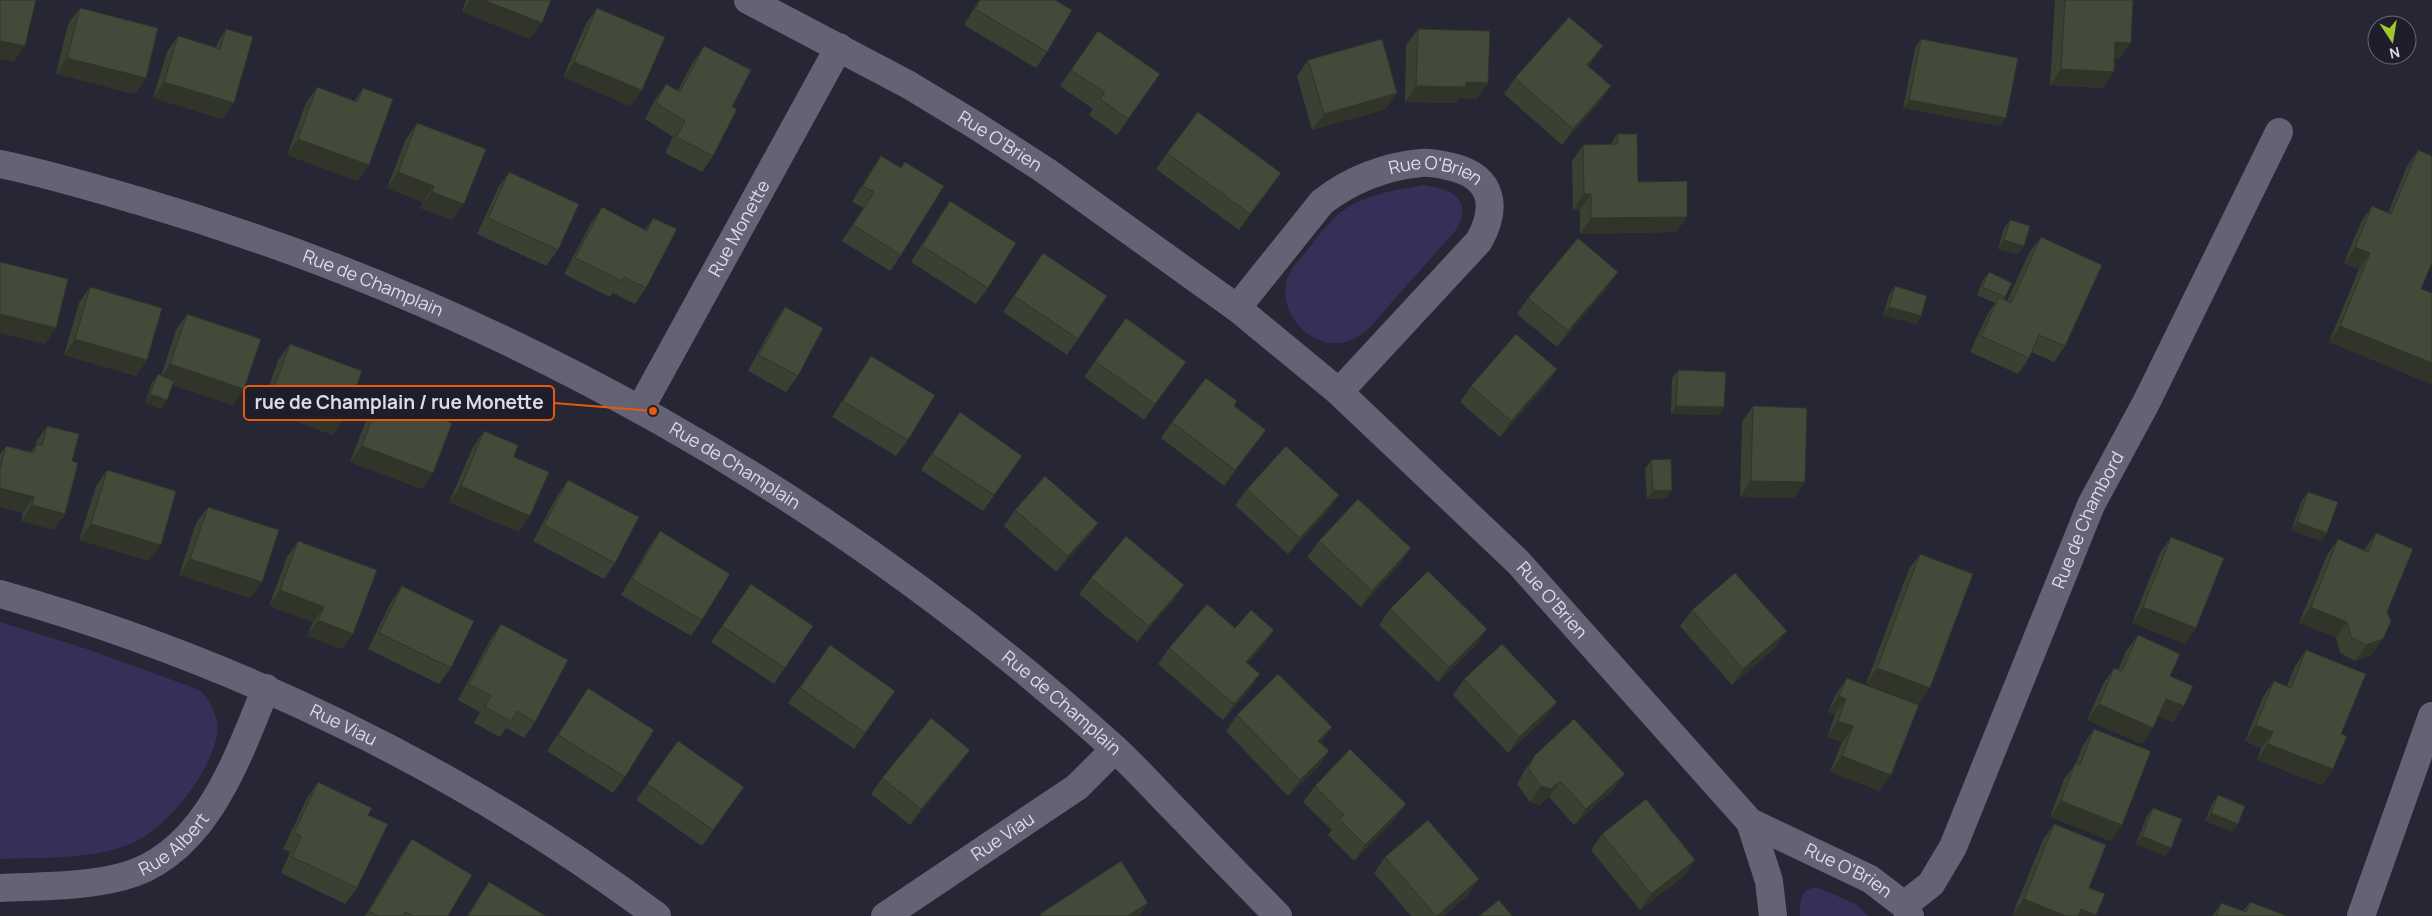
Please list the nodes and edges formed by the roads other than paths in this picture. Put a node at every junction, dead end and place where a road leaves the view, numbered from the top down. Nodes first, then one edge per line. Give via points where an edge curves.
1 (748, 0) edge
2 (839, 47) junction
3 (2279, 132) dead end
4 (0, 164) edge
5 (1237, 308) junction
6 (1339, 392) junction
7 (640, 409) junction
8 (0, 594) edge
9 (266, 688) junction
10 (2432, 716) edge
11 (1115, 749) junction
12 (1750, 822) junction
13 (0, 888) edge
14 (1907, 910) edge
15 (657, 916) edge
16 (885, 916) edge
17 (1278, 916) edge
18 (1773, 916) edge
19 (2361, 916) edge

1 - 2 street, Rue O'Brien
2 - 5 street, Rue O'Brien via 958,115 1046,171
2 - 7 street, Rue Monette
3 - 14 street, Rue de Chambord via 2147,401 2091,505 1952,847 1931,884
4 - 7 street, Rue de Champlain via 178,213 297,253 467,324 596,384
5 - 6 street, Rue O'Brien
5 - 6 street, Rue O'Brien via 1322,202 1338,189 1367,176 1422,163 1463,170 1475,176 1484,185 1490,212 1479,241
6 - 12 street, Rue O'Brien via 1518,562
7 - 11 street, Rue de Champlain via 766,484 884,563 987,641
8 - 9 street, Rue Viau via 143,641
9 - 13 street, Rue Albert via 216,798 196,827 171,851 147,868 122,877 78,884
9 - 15 street, Rue Viau via 323,714 471,793 571,854
10 - 19 street
11 - 16 street, Rue Viau via 1077,786
11 - 17 street, Rue de Champlain
12 - 14 street, Rue O'Brien via 1870,879
12 - 18 street, Rue O'Brien via 1769,881

